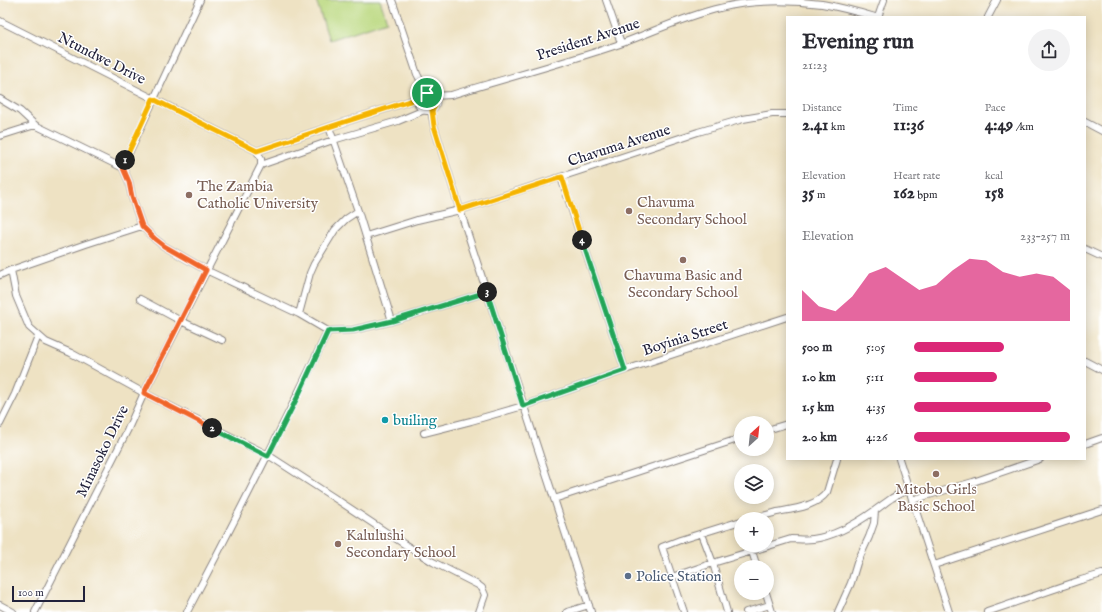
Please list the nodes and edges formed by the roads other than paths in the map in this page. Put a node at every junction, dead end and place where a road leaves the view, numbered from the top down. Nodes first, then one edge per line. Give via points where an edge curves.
1 (200, 0) edge
2 (392, 0) edge
3 (606, 0) edge
4 (787, 0) edge
5 (884, 0) edge
6 (998, 0) edge
7 (871, 16) edge
8 (878, 16) edge
9 (989, 16) edge
10 (0, 21) edge
11 (621, 43) junction
12 (422, 95) junction
13 (451, 95) junction
14 (434, 96) junction
15 (0, 98) edge
16 (153, 99) junction
17 (429, 110) junction
18 (786, 114) edge
19 (1086, 123) edge
20 (35, 125) junction
21 (329, 127) junction
22 (1102, 131) edge
23 (0, 136) edge
24 (333, 140) junction
25 (257, 151) junction
26 (261, 165) junction
27 (123, 168) junction
28 (562, 177) junction
29 (460, 210) junction
30 (358, 211) junction
31 (142, 226) junction
32 (366, 236) junction
33 (1086, 249) edge
34 (1102, 257) edge
35 (11, 270) junction
36 (206, 270) junction
37 (0, 275) edge
38 (487, 292) junction
39 (140, 299) dead end
40 (299, 314) junction
41 (786, 317) edge
42 (180, 321) junction
43 (392, 321) junction
44 (328, 331) junction
45 (38, 336) junction
46 (222, 340) dead end
47 (1086, 362) edge
48 (625, 370) junction
49 (1102, 370) edge
50 (144, 393) junction
51 (523, 406) junction
52 (0, 424) edge
53 (786, 424) edge
54 (774, 428) edge
55 (424, 433) dead end
56 (1102, 438) edge
57 (734, 440) edge
58 (1086, 444) edge
59 (268, 456) junction
60 (837, 460) edge
61 (899, 460) edge
62 (1015, 460) edge
63 (1037, 460) edge
64 (1018, 466) junction
65 (908, 490) junction
66 (554, 499) junction
67 (912, 500) junction
68 (1102, 510) edge
69 (875, 511) junction
70 (774, 513) edge
71 (734, 523) edge
72 (702, 534) junction
73 (774, 543) edge
74 (740, 552) edge
75 (713, 563) junction
76 (934, 564) junction
77 (1102, 574) edge
78 (672, 577) junction
79 (768, 600) edge
80 (0, 605) edge
81 (589, 605) junction
82 (770, 605) junction
83 (13, 612) edge
84 (35, 612) edge
85 (187, 612) edge
86 (479, 612) edge
87 (567, 612) edge
88 (591, 612) edge
89 (684, 612) edge
90 (727, 612) edge
91 (746, 612) edge
92 (772, 612) edge
93 (838, 612) edge
94 (949, 612) edge
95 (987, 612) edge

1 - 16 street
2 - 12 street via 418,74
3 - 11 street
4 - 7 street, President Avenue via 821,4
4 - 11 street, President Avenue via 720,8
5 - 8 street
6 - 9 street
10 - 16 street, Ntundwe Drive
11 - 13 street, President Avenue
12 - 14 street
12 - 17 street via 418,105
12 - 21 street
13 - 14 street, President Avenue
13 - 17 street, President Avenue
14 - 17 street via 436,102
15 - 20 street
16 - 25 street, Ntundwe Drive
16 - 27 street
17 - 24 street, President Avenue
17 - 29 street
18 - 28 street, Chavuma Avenue via 743,118
19 - 22 street
20 - 23 street
20 - 27 street
21 - 24 street
21 - 25 street
24 - 26 street, President Avenue
24 - 30 street
25 - 26 street
26 - 36 street, Minasoko Drive
27 - 31 street
28 - 29 street, Chavuma Avenue
28 - 48 street
29 - 32 street, Chavuma Avenue
29 - 38 street
30 - 32 street
30 - 40 street via 335,230 314,264
31 - 35 street
31 - 36 street via 164,246
32 - 43 street
33 - 34 street
35 - 37 street
35 - 45 street via 16,296 26,321
36 - 40 street
36 - 42 street, Minasoko Drive
38 - 43 street
38 - 51 street
39 - 42 street
40 - 44 street
41 - 48 street, Boyinia Street
42 - 46 street
42 - 50 street, Minasoko Drive
43 - 44 street via 353,330
44 - 59 street
45 - 50 street
45 - 52 street via 16,394
47 - 49 street
48 - 51 street, Boyinia Street
50 - 59 street
50 - 84 street, Minasoko Drive
51 - 55 street, Boyinia Street
51 - 66 street
53 - 54 street
56 - 58 street
57 - 66 street
59 - 85 street
59 - 86 street via 433,562 482,588 486,595
60 - 70 street via 827,492 823,497 801,507
61 - 65 street
62 - 64 street
63 - 64 street
64 - 67 street
65 - 67 street
65 - 69 street
66 - 81 street
67 - 76 street
68 - 76 street
69 - 73 street via 843,530 823,537
69 - 93 street via 870,537
71 - 72 street
72 - 75 street
72 - 78 street via 662,547
74 - 75 street
75 - 78 street
75 - 90 street
76 - 94 street
77 - 95 street
78 - 89 street
79 - 82 street
80 - 83 street
81 - 87 street
81 - 88 street
82 - 91 street
82 - 92 street

